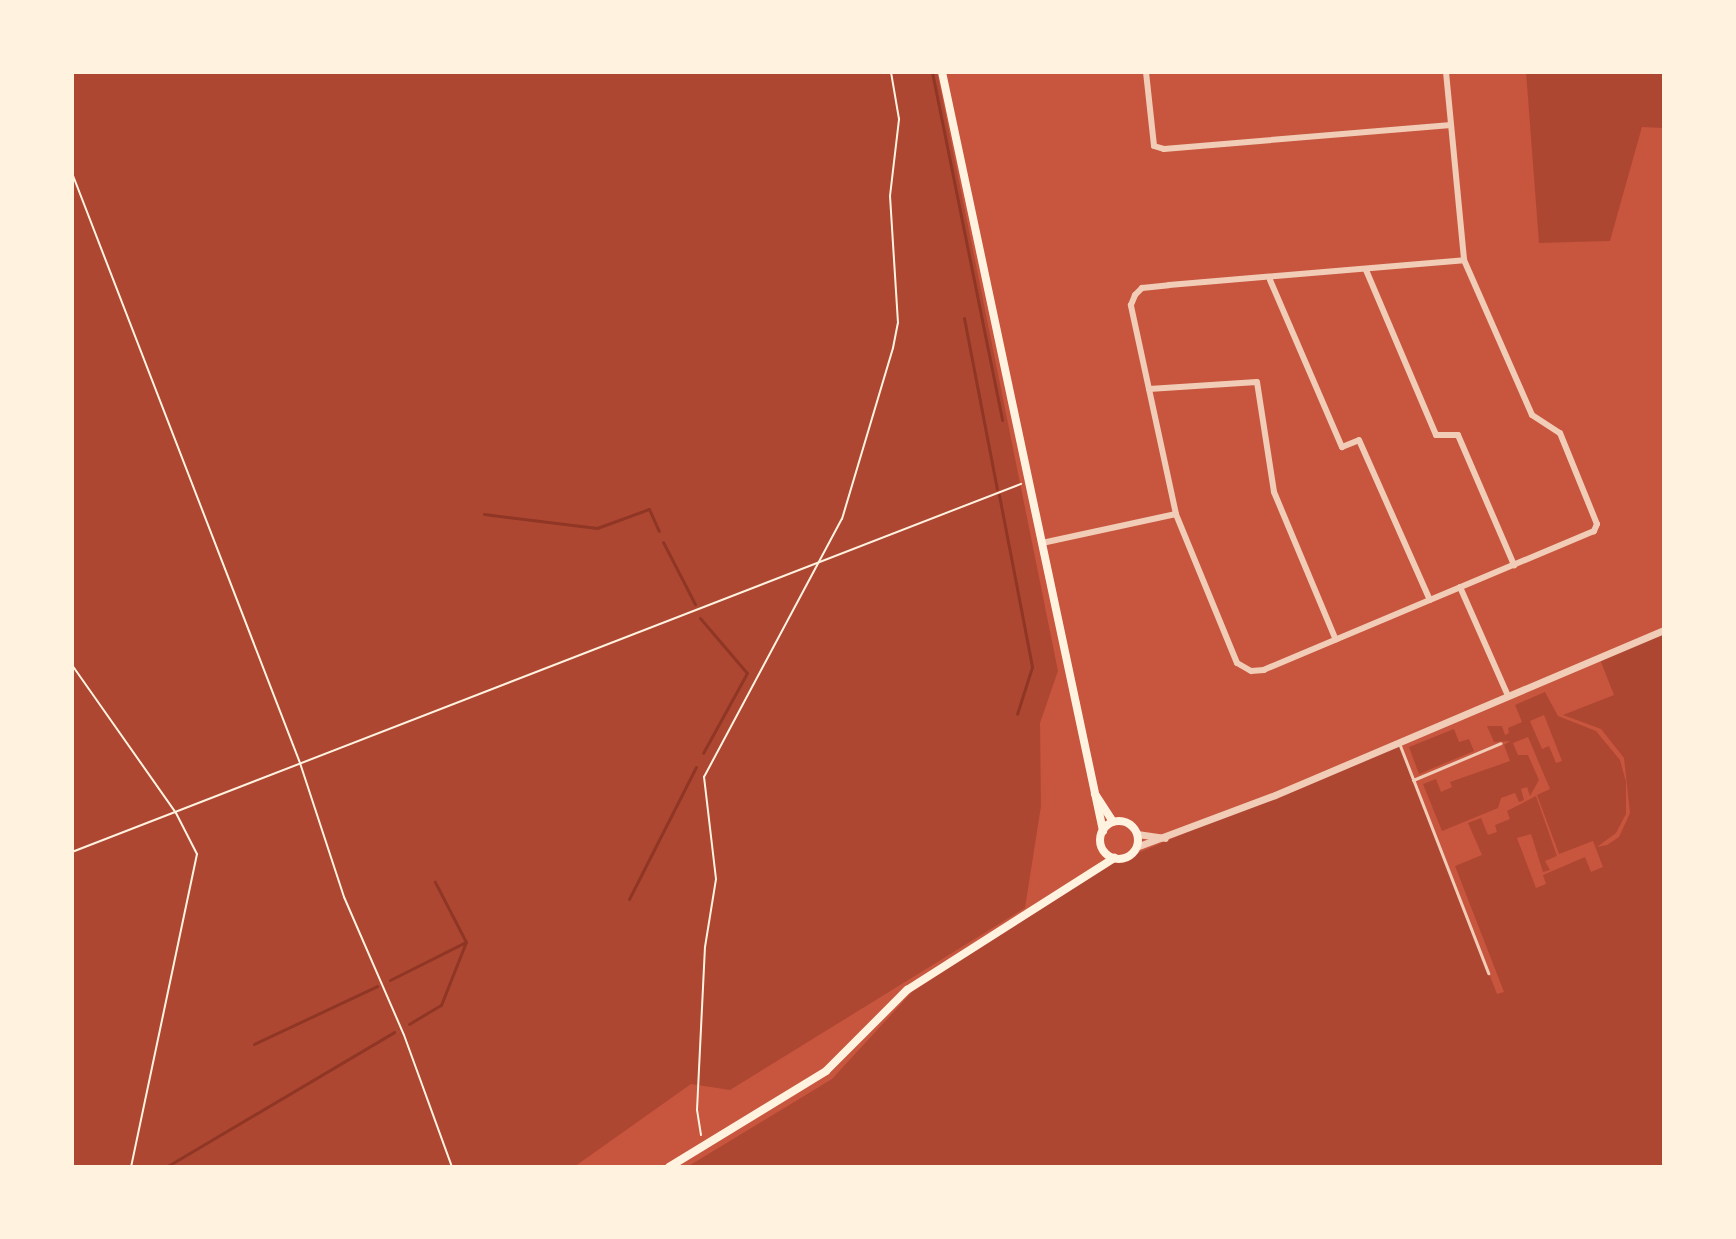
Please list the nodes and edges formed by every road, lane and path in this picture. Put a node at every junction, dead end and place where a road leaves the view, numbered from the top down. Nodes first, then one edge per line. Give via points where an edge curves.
1 (891, 72) edge
2 (942, 72) edge
3 (1146, 72) edge
4 (1446, 72) edge
5 (1451, 125) junction
6 (72, 173) edge
7 (1464, 260) junction
8 (1366, 270) junction
9 (1270, 280) junction
10 (1149, 389) junction
11 (1029, 481) junction
12 (1176, 514) junction
13 (1042, 543) junction
14 (819, 559) junction
15 (1514, 565) junction
16 (1460, 587) junction
17 (1430, 600) junction
18 (1664, 630) edge
19 (1336, 640) junction
20 (72, 665) edge
21 (1508, 696) junction
22 (1399, 743) junction
23 (1501, 743) dead end
24 (300, 763) junction
25 (1413, 780) junction
26 (1091, 786) junction
27 (176, 813) junction
28 (1113, 822) junction
29 (1103, 831) junction
30 (1137, 834) junction
31 (1172, 838) junction
32 (1136, 847) junction
33 (1103, 848) junction
34 (72, 852) edge
35 (1114, 858) junction
36 (1091, 873) junction
37 (1488, 973) dead end
38 (702, 1136) dead end
39 (131, 1167) edge
40 (452, 1167) edge
41 (669, 1167) edge

1 - 14 path via 899,119 890,196 898,323 842,519
2 - 11 main road
3 - 5 street via 1154,146 1164,149
4 - 5 street
5 - 7 street
6 - 24 path
7 - 8 street
7 - 15 street via 1532,415 1560,433 1597,524 1594,531
8 - 9 street
8 - 15 street via 1436,435 1458,435
9 - 10 street via 1142,288 1131,305
9 - 17 street via 1342,447 1359,440
10 - 12 street
10 - 19 street via 1257,382 1274,492
11 - 13 main road
11 - 14 path
12 - 13 street
12 - 19 street via 1237,663 1251,671 1264,670
13 - 26 main road
14 - 24 path
14 - 38 path via 704,777 716,879 705,947 697,1110
15 - 16 street
16 - 17 street
16 - 21 street
17 - 19 street
18 - 21 street
20 - 27 path
21 - 22 street
22 - 25 lane
22 - 31 street
23 - 25 lane
24 - 27 path
24 - 40 path via 344,897 404,1035
25 - 37 lane
26 - 28 main road
26 - 29 main road
27 - 34 path
27 - 39 path via 198,862
28 - 29 main road
28 - 30 main road via 1125,822
29 - 33 main road
30 - 31 street
30 - 32 main road
31 - 32 street
32 - 35 main road via 1127,857
33 - 35 main road
33 - 36 main road
35 - 36 main road
36 - 41 main road via 907,990 826,1071

